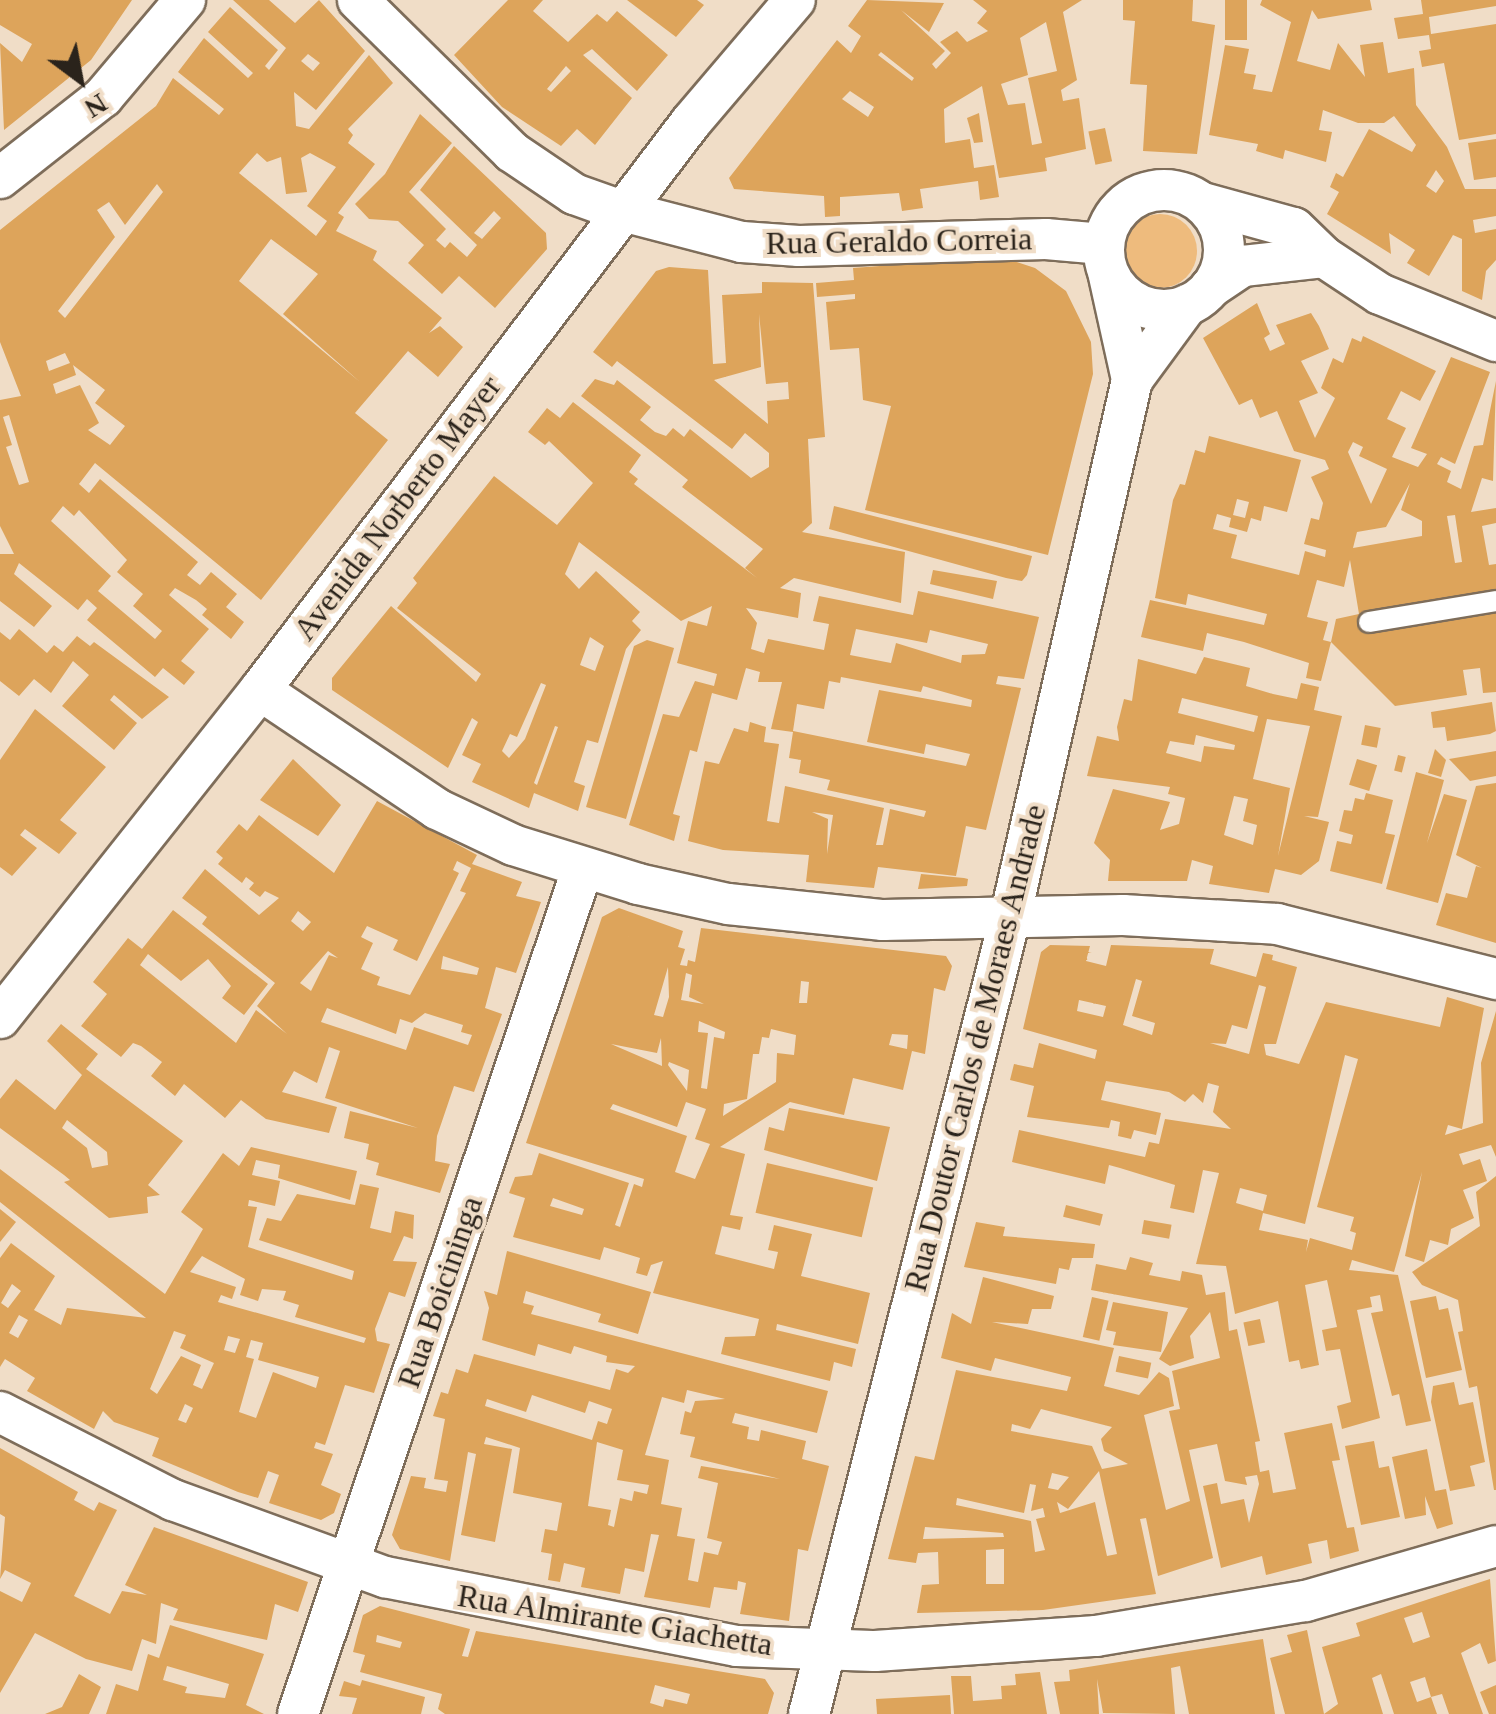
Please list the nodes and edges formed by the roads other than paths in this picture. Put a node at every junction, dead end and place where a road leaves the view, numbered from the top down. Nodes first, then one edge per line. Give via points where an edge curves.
1 (184, 0) edge
2 (358, 0) edge
3 (795, 0) edge
4 (0, 178) edge
5 (1203, 204) junction
6 (622, 212) junction
7 (1324, 258) junction
8 (1106, 259) junction
9 (1198, 296) junction
10 (1496, 341) edge
11 (1132, 380) junction
12 (1496, 600) edge
13 (1369, 622) dead end
14 (260, 690) junction
15 (582, 870) junction
16 (1010, 918) junction
17 (1496, 978) edge
18 (0, 1018) edge
19 (0, 1412) edge
20 (1496, 1546) edge
21 (348, 1564) junction
22 (826, 1650) junction
23 (298, 1714) edge
24 (809, 1714) edge

1 - 4 street via 103,97
2 - 6 street, Rua Geraldo Correia via 512,152 574,194
3 - 6 street, Avenida Norberto Mayer
5 - 7 street via 1294,228
5 - 8 street via 1173,190 1141,194 1116,214
5 - 9 street via 1224,247
6 - 8 street, Rua Geraldo Correia via 742,242
6 - 14 street, Avenida Norberto Mayer
7 - 9 street via 1243,266
7 - 10 street via 1380,294
8 - 9 street via 1143,306
8 - 11 street, Rua Doutor Carlos de Moraes Andrade
9 - 11 street, Rua Doutor Carlos de Moraes Andrade
11 - 16 street, Rua Doutor Carlos de Moraes Andrade
12 - 13 lane
14 - 15 street via 437,809
14 - 18 street, Avenida Norberto Mayer
15 - 16 street via 728,904 883,920
15 - 21 street, Rua Boicininga
16 - 17 street via 1162,916 1277,924
16 - 22 street, Rua Doutor Carlos de Moraes Andrade
19 - 21 street, Rua Almirante Giachetta via 173,1500
20 - 22 street, Rua Almirante Giachetta via 1306,1601 1096,1636
21 - 22 street, Rua Almirante Giachetta via 472,1598 649,1632 736,1646
21 - 23 street, Rua Boicininga
22 - 24 street, Rua Doutor Carlos de Moraes Andrade

